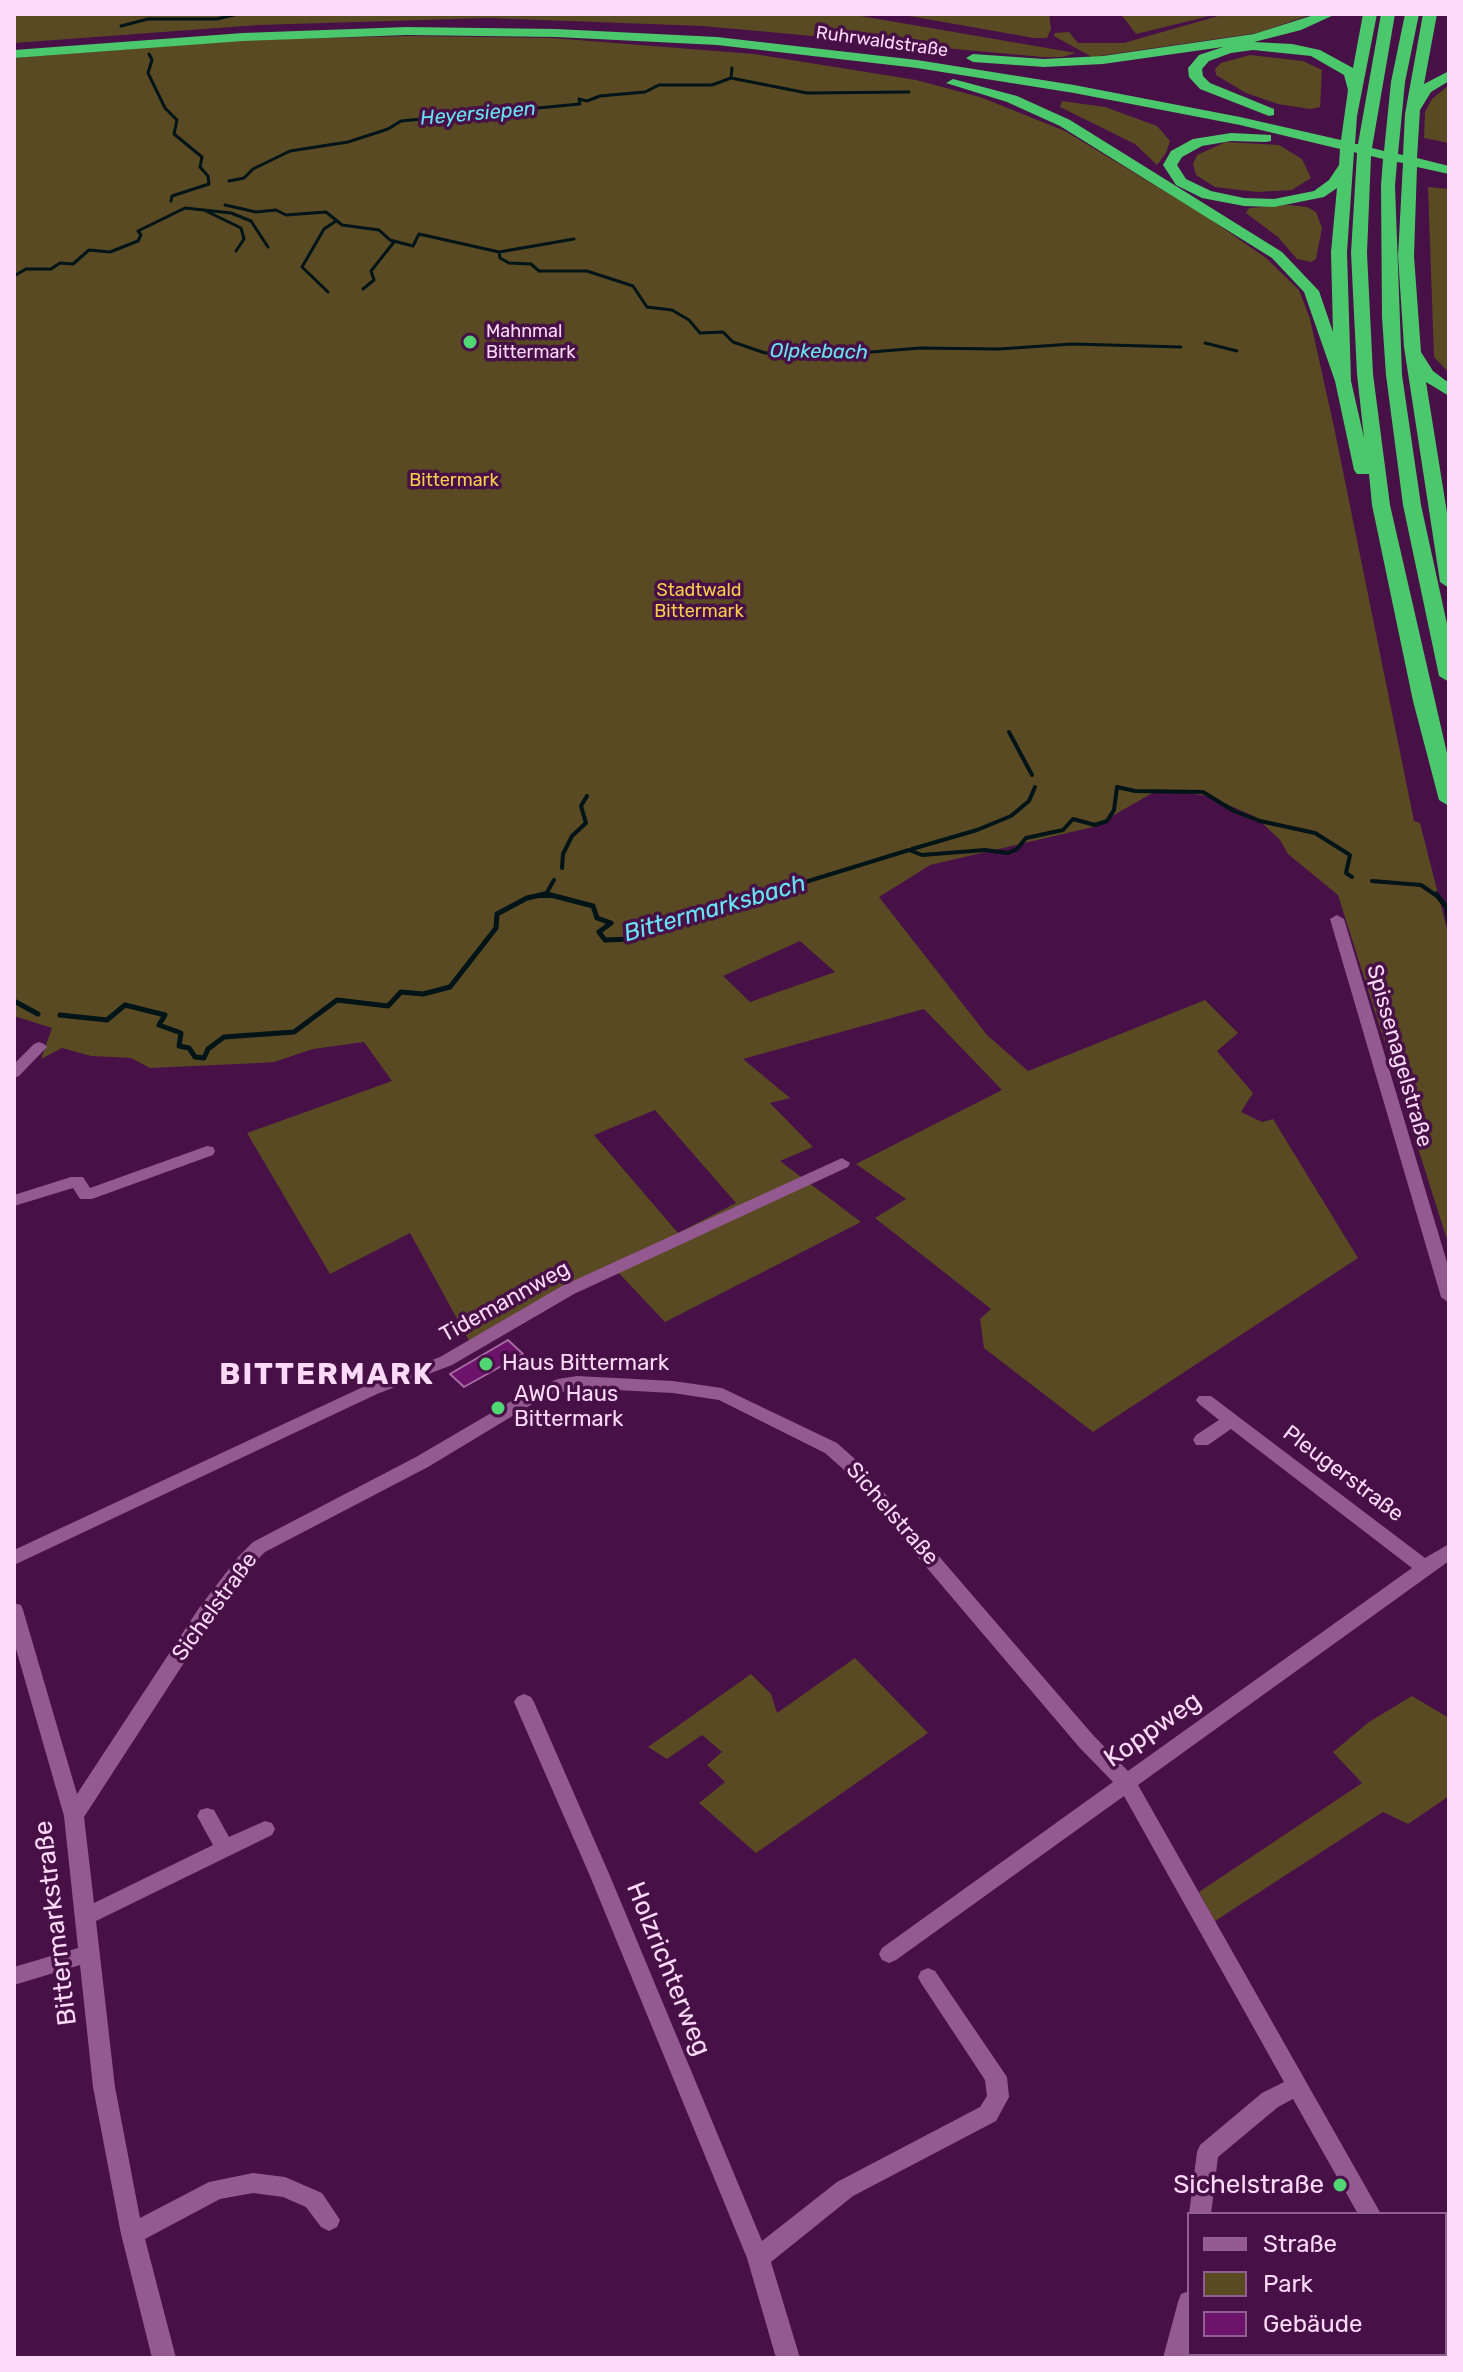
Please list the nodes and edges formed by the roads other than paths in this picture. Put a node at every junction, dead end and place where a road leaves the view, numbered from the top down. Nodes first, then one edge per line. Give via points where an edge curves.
1 (1329, 14) edge
2 (1370, 14) edge
3 (1388, 14) edge
4 (1412, 14) edge
5 (1430, 14) edge
6 (679, 35) junction
7 (14, 47) edge
8 (14, 54) edge
9 (968, 57) junction
10 (873, 65) junction
11 (1449, 75) edge
12 (1354, 89) junction
13 (1169, 92) dead end
14 (1198, 97) dead end
15 (1412, 114) junction
16 (1325, 136) junction
17 (1423, 147) dead end
18 (1344, 166) junction
19 (1443, 169) edge
20 (1412, 347) junction
21 (1343, 381) junction
22 (1449, 391) edge
23 (1381, 505) junction
24 (1449, 506) edge
25 (1443, 549) junction
26 (1449, 582) edge
27 (1449, 676) edge
28 (1449, 800) edge
29 (1337, 919) dead end
30 (39, 1047) dead end
31 (14, 1073) edge
32 (207, 1151) dead end
33 (842, 1163) dead end
34 (14, 1201) edge
35 (1449, 1297) edge
36 (1205, 1400) dead end
37 (1232, 1420) junction
38 (1202, 1440) dead end
39 (1449, 1551) edge
40 (14, 1558) edge
41 (1425, 1568) junction
42 (14, 1610) edge
43 (524, 1702) dead end
44 (1126, 1782) junction
45 (74, 1816) junction
46 (207, 1816) dead end
47 (265, 1829) dead end
48 (225, 1849) junction
49 (85, 1917) junction
50 (88, 1954) junction
51 (889, 1954) dead end
52 (14, 1976) edge
53 (928, 1977) dead end
54 (1296, 2086) junction
55 (1200, 2212) edge
56 (1369, 2212) edge
57 (329, 2220) dead end
58 (132, 2234) junction
59 (758, 2258) junction
60 (1187, 2310) edge
61 (164, 2358) edge
62 (788, 2358) edge
63 (1175, 2358) edge

1 - 9 highway via 1255,38 1103,60 1044,63
2 - 12 highway
3 - 23 highway via 1368,121 1359,253 1365,374
4 - 27 highway via 1393,123 1388,286 1402,438
5 - 15 highway
6 - 7 highway via 531,25 359,26
6 - 8 highway, Ruhrwaldstraße via 377,32
6 - 9 highway via 751,34
6 - 10 highway
6 - 16 highway, Ruhrwaldstraße via 997,76
9 - 13 highway
10 - 16 highway
10 - 21 highway via 990,93 1048,114 1261,244 1311,291
11 - 15 highway via 1426,89
12 - 14 highway via 1351,74 1315,53 1253,46 1204,58 1195,68 1196,77 1205,86 1275,113
12 - 18 highway
15 - 20 highway via 1406,207
16 - 17 highway
16 - 18 highway via 1219,138 1181,149 1170,165 1181,182 1197,191 1259,203 1319,194 1335,183
16 - 19 highway
18 - 21 highway via 1339,252
20 - 22 highway via 1426,374
20 - 25 highway
21 - 23 highway via 1359,463
23 - 28 highway
24 - 25 highway
25 - 26 highway
29 - 35 street, Spissenagelstraße
30 - 31 street
32 - 34 street via 86,1195 77,1181
33 - 40 street, Tidemannweg via 568,1290 446,1361 371,1390
36 - 37 street, Pleugerstraße
37 - 38 street
37 - 41 street, Pleugerstraße
39 - 41 street, Koppweg
41 - 44 street, Koppweg
42 - 45 street, Bittermarkstraße
43 - 59 street, Holzrichterweg
44 - 45 street, Sichelstraße via 831,1448 722,1394 577,1382 538,1393 422,1462 259,1547 206,1613
44 - 51 street, Koppweg
44 - 54 street, Sichelstraße
45 - 49 street, Bittermarkstraße
46 - 48 street
47 - 48 street
48 - 49 street
49 - 50 street, Bittermarkstraße
50 - 52 street
50 - 58 street, Bittermarkstraße via 104,2087
53 - 59 street via 996,2077 998,2097 988,2114 845,2189
54 - 55 street via 1270,2100 1208,2152
54 - 56 street, Sichelstraße
57 - 58 street via 314,2200 285,2187 253,2183 217,2189
58 - 61 street, Bittermarkstraße
59 - 62 street, Holzrichterweg
60 - 63 street

